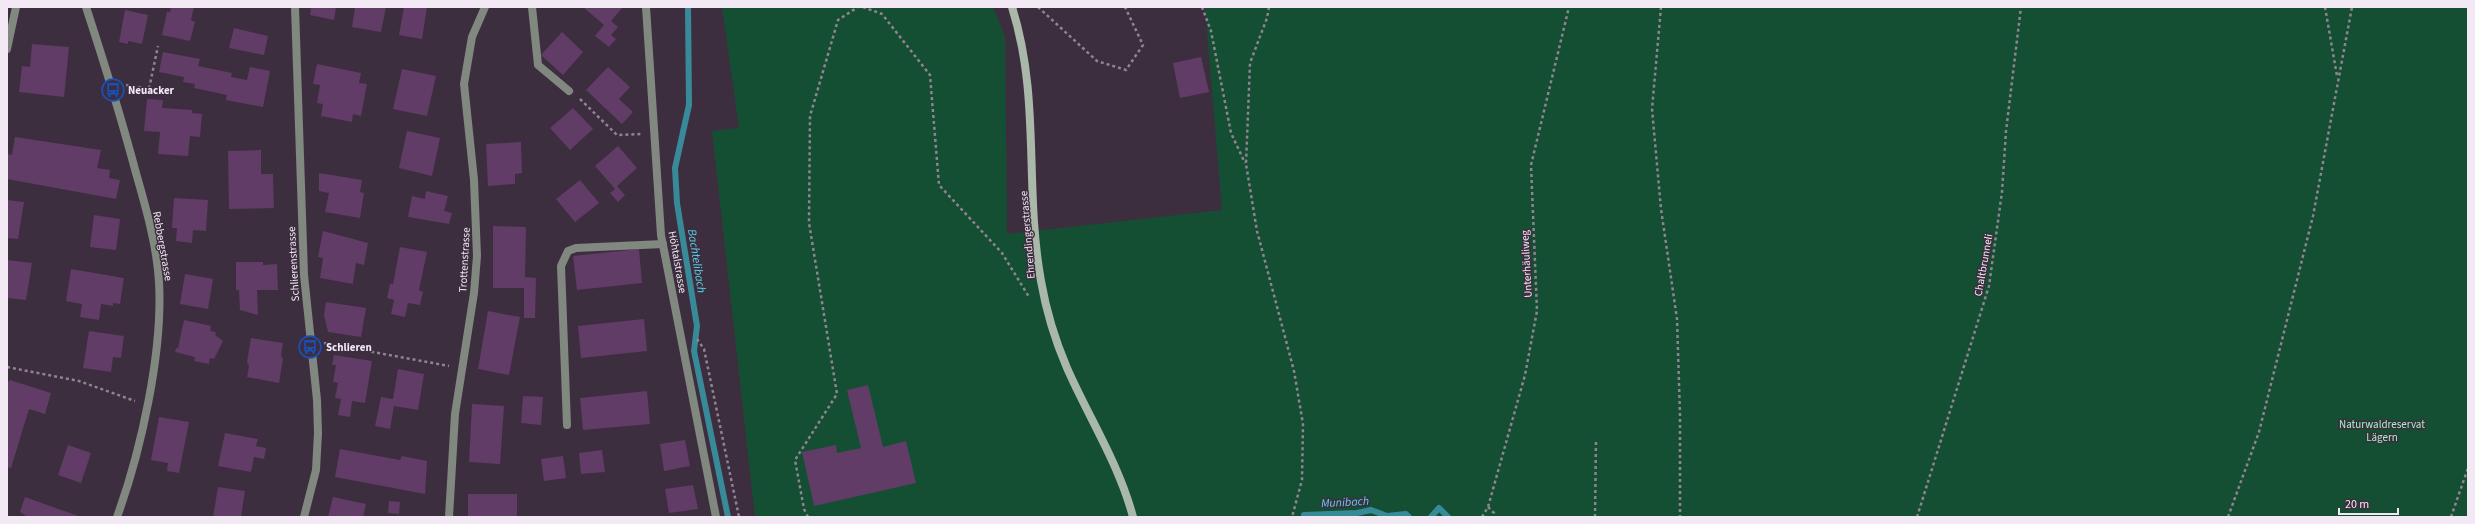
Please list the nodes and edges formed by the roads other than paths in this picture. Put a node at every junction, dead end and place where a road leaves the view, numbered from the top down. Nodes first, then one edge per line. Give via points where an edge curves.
1 (16, 7) edge
2 (86, 7) edge
3 (295, 7) edge
4 (486, 7) edge
5 (532, 7) edge
6 (646, 7) edge
7 (1012, 7) edge
8 (7, 49) edge
9 (569, 91) road end
10 (663, 244) junction
11 (567, 425) dead end
12 (117, 517) edge
13 (304, 517) edge
14 (449, 517) edge
15 (716, 517) edge
16 (1133, 517) edge

1 - 8 street
2 - 12 street, Rebbergstrasse via 112,85 142,198 159,281 159,318 147,403 137,453
3 - 13 street, Schlierenstrasse via 304,275 318,433 316,470
4 - 14 street, Trottenstrasse via 472,37 464,84 474,180 477,256 474,293 455,414
5 - 9 street via 538,65
6 - 10 street, Höhtalstrasse
7 - 16 main road, Ehrendingerstrasse via 1021,36 1029,86 1036,242 1047,307 1067,368 1120,476
10 - 11 street via 576,248 568,251 560,266
10 - 15 street, Höhtalstrasse

